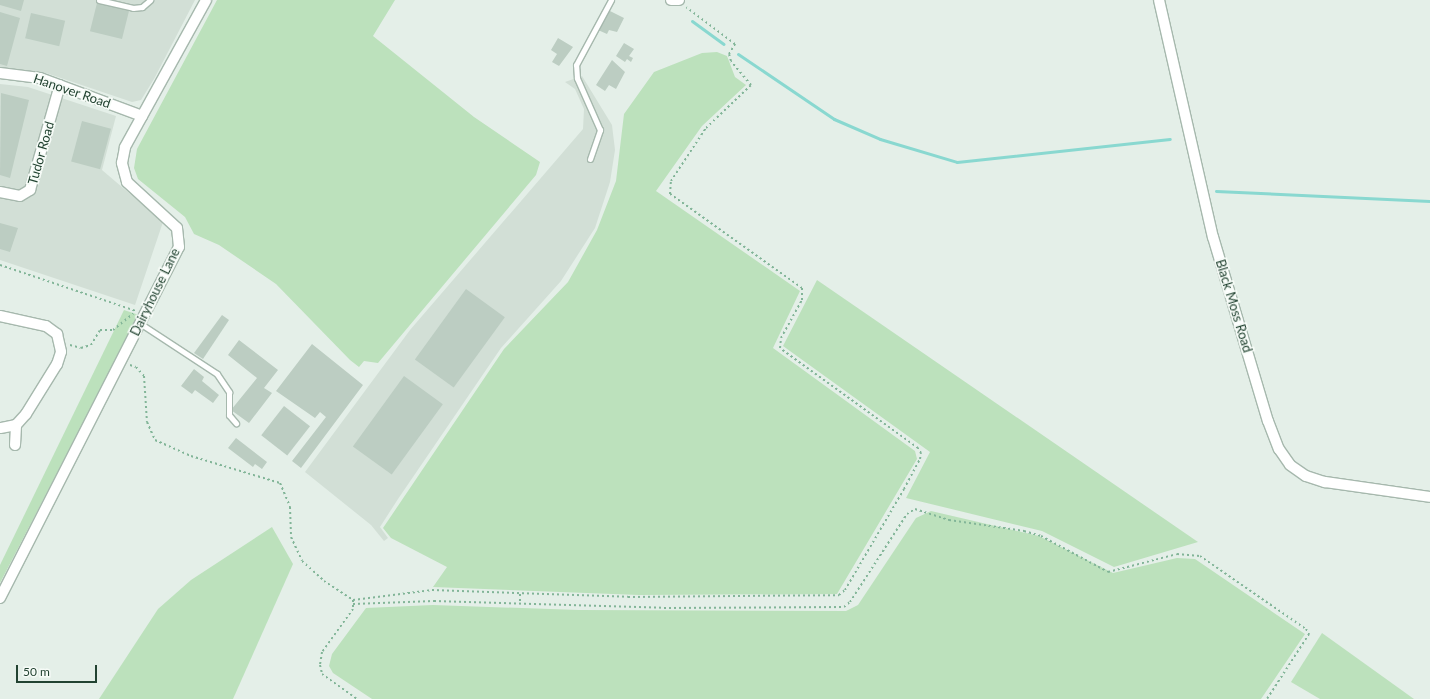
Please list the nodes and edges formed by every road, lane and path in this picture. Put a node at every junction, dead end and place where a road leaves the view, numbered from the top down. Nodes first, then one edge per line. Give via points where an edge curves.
1 (99, 0) edge
2 (150, 0) edge
3 (206, 0) edge
4 (611, 0) edge
5 (671, 0) edge
6 (679, 0) edge
7 (683, 0) edge
8 (1159, 0) edge
9 (0, 73) edge
10 (60, 85) junction
11 (142, 116) junction
12 (590, 159) dead end
13 (0, 192) edge
14 (0, 265) edge
15 (0, 316) edge
16 (141, 317) junction
17 (61, 343) junction
18 (119, 363) junction
19 (236, 423) dead end
20 (16, 425) junction
21 (0, 428) edge
22 (15, 444) dead end
23 (1430, 497) edge
24 (520, 594) junction
25 (0, 598) edge
26 (352, 600) junction
27 (353, 604) junction
28 (520, 604) junction
29 (356, 699) edge
30 (1267, 699) edge

1 - 2 lane via 133,8 142,7
3 - 11 street, Dairyhouse Lane
4 - 12 lane via 576,65 577,78 600,130
5 - 6 street
7 - 24 path via 688,10 735,44 728,54 751,85 706,128 670,181 670,194 802,288 802,300 781,338 780,348 918,448 921,453 920,459 845,590 839,595 628,597
8 - 23 street, Black Moss Road via 1213,237 1279,449 1290,465 1306,476 1325,482
9 - 10 street, Hanover Road via 26,76
10 - 11 street, Hanover Road
10 - 13 street, Tudor Road via 30,190 20,196
11 - 16 street, Dairyhouse Lane via 125,147 123,175 133,188 174,224 180,240
14 - 16 path
15 - 17 street via 46,326 57,334
16 - 17 path via 113,330 100,330 91,345 81,348
16 - 18 street, Dairyhouse Lane
16 - 19 lane via 221,378 229,392 229,415
17 - 20 street via 57,364
18 - 25 street, Dairyhouse Lane
18 - 26 path via 136,367 144,376 147,422 155,440 191,456 280,483 290,507 291,537 302,561 324,581
20 - 21 street
20 - 22 street
24 - 26 path via 432,590
24 - 28 path
26 - 27 path
27 - 28 path via 434,601
27 - 29 path via 353,609 322,652 320,665 322,674
28 - 30 path via 664,608 844,606 850,602 907,514 915,509 949,520 1024,531 1041,536 1108,572 1177,554 1200,556 1306,629 1309,634

